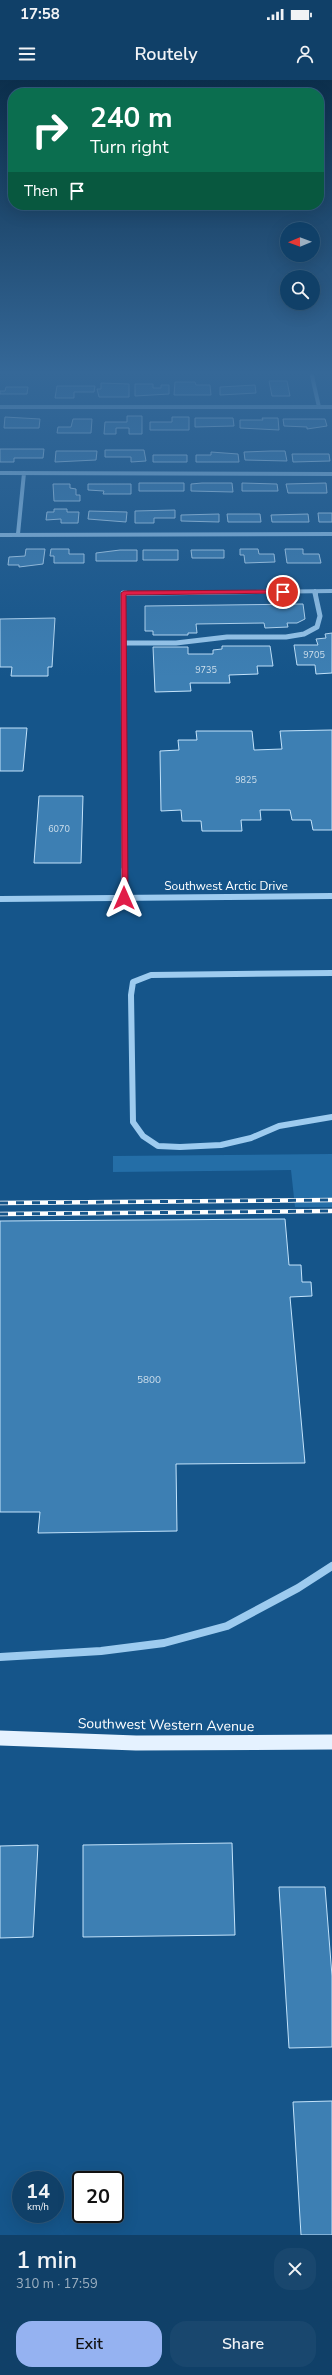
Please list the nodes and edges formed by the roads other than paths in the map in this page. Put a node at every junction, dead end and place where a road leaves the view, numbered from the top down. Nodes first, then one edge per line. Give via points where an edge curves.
1 (24, 476) edge
2 (18, 534) junction
3 (332, 534) edge
4 (0, 535) edge
5 (315, 591) junction
6 (332, 591) edge
7 (124, 643) junction
8 (332, 896) edge
9 (124, 898) junction
10 (0, 899) edge
11 (332, 974) edge
12 (332, 1117) edge
13 (332, 1566) edge
14 (0, 1657) edge
15 (0, 1738) edge
16 (332, 1742) edge

1 - 2 street
2 - 3 street
2 - 4 street
5 - 6 street
5 - 7 street via 320,616 317,627 304,634 286,637 227,637 176,643
5 - 7 street via 124,593
7 - 9 street
8 - 9 street, Southwest Arctic Drive
9 - 10 street, Southwest Arctic Drive
11 - 12 street via 152,976 133,982 131,994 133,1122 143,1136 158,1146 221,1145 251,1138 279,1126
13 - 14 street via 298,1588 227,1626 164,1643 93,1652
15 - 16 main road, Southwest Western Avenue via 152,1743

